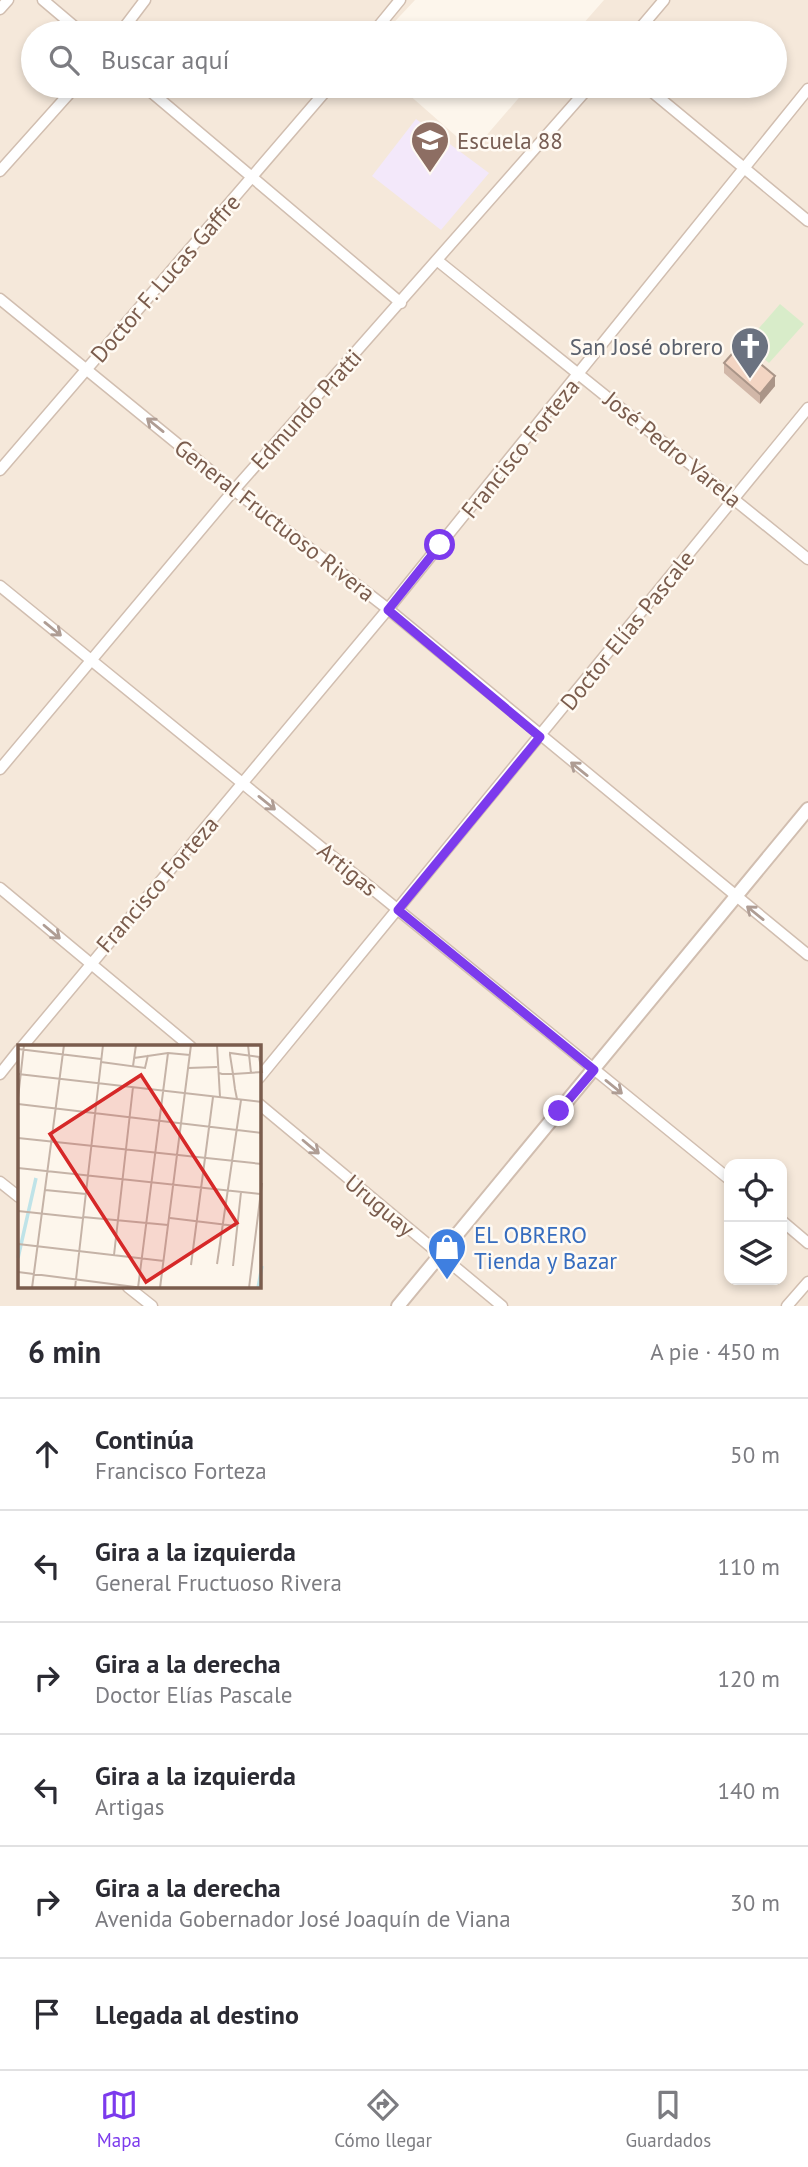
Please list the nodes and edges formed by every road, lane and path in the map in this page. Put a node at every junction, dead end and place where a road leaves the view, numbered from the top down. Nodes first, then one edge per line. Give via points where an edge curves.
1 (8, 0) edge
2 (43, 0) edge
3 (145, 0) edge
4 (400, 0) edge
5 (664, 0) edge
6 (0, 9) edge
7 (68, 21) edge
8 (129, 21) edge
9 (383, 21) edge
10 (646, 21) edge
11 (808, 89) edge
12 (65, 98) edge
13 (158, 98) edge
14 (320, 98) edge
15 (580, 98) edge
16 (659, 98) edge
17 (743, 168) junction
18 (0, 171) edge
19 (252, 178) junction
20 (808, 221) edge
21 (438, 261) junction
22 (0, 299) edge
23 (401, 303) junction
24 (86, 368) junction
25 (580, 375) junction
26 (808, 408) edge
27 (0, 470) edge
28 (234, 490) junction
29 (734, 499) junction
30 (808, 559) edge
31 (0, 586) edge
32 (388, 610) junction
33 (90, 660) junction
34 (540, 737) junction
35 (0, 769) edge
36 (243, 784) junction
37 (808, 809) edge
38 (0, 888) edge
39 (736, 898) junction
40 (398, 910) junction
41 (808, 956) edge
42 (89, 962) junction
43 (23, 1045) edge
44 (189, 1045) edge
45 (18, 1052) edge
46 (594, 1070) junction
47 (0, 1074) edge
48 (261, 1076) edge
49 (261, 1106) edge
50 (724, 1175) edge
51 (0, 1182) edge
52 (18, 1196) edge
53 (787, 1226) edge
54 (808, 1243) edge
55 (440, 1255) junction
56 (808, 1282) edge
57 (129, 1288) edge
58 (152, 1306) edge
59 (398, 1306) edge
60 (502, 1306) edge
61 (787, 1306) edge

1 - 6 street
2 - 7 street
3 - 8 street
4 - 9 street
5 - 10 street
11 - 17 street, Francisco Forteza
12 - 18 street
13 - 19 street
14 - 19 street, Doctor F. Lucas Gaffre
15 - 21 street, Edmundo Pratti
16 - 17 street
17 - 20 street
17 - 25 street, Francisco Forteza
19 - 23 street
19 - 24 street, Doctor F. Lucas Gaffre
21 - 23 street, Edmundo Pratti
21 - 25 street, José Pedro Varela
22 - 24 street, General Fructuoso Rivera
23 - 28 street, Edmundo Pratti
24 - 27 street, Doctor F. Lucas Gaffre
28 -> 24 street, General Fructuoso Rivera
25 - 29 street, José Pedro Varela
25 - 32 street, Francisco Forteza
26 - 29 street, Doctor Elías Pascale
28 - 32 street, General Fructuoso Rivera
28 - 33 street, Edmundo Pratti
29 - 30 street, José Pedro Varela
29 - 34 street, Doctor Elías Pascale
31 -> 33 street, Artigas
32 - 34 street, General Fructuoso Rivera
32 - 36 street, Francisco Forteza
33 - 35 street, Edmundo Pratti
33 - 36 street, Artigas
39 -> 34 street, General Fructuoso Rivera
34 - 40 street, Doctor Elías Pascale
36 -> 40 street, Artigas
36 - 42 street, Francisco Forteza
37 - 39 street
38 -> 42 street
41 -> 39 street, General Fructuoso Rivera
39 - 46 street
40 - 46 street, Artigas
40 - 48 street, Doctor Elías Pascale
42 - 43 street, Francisco Forteza
42 - 44 street
45 - 47 street, Francisco Forteza
46 -> 50 street, Artigas
46 - 55 street
49 -> 55 street, Uruguay
51 - 52 street
53 - 54 street
55 - 59 street
55 - 60 street, Uruguay
56 - 61 street
57 - 58 street

